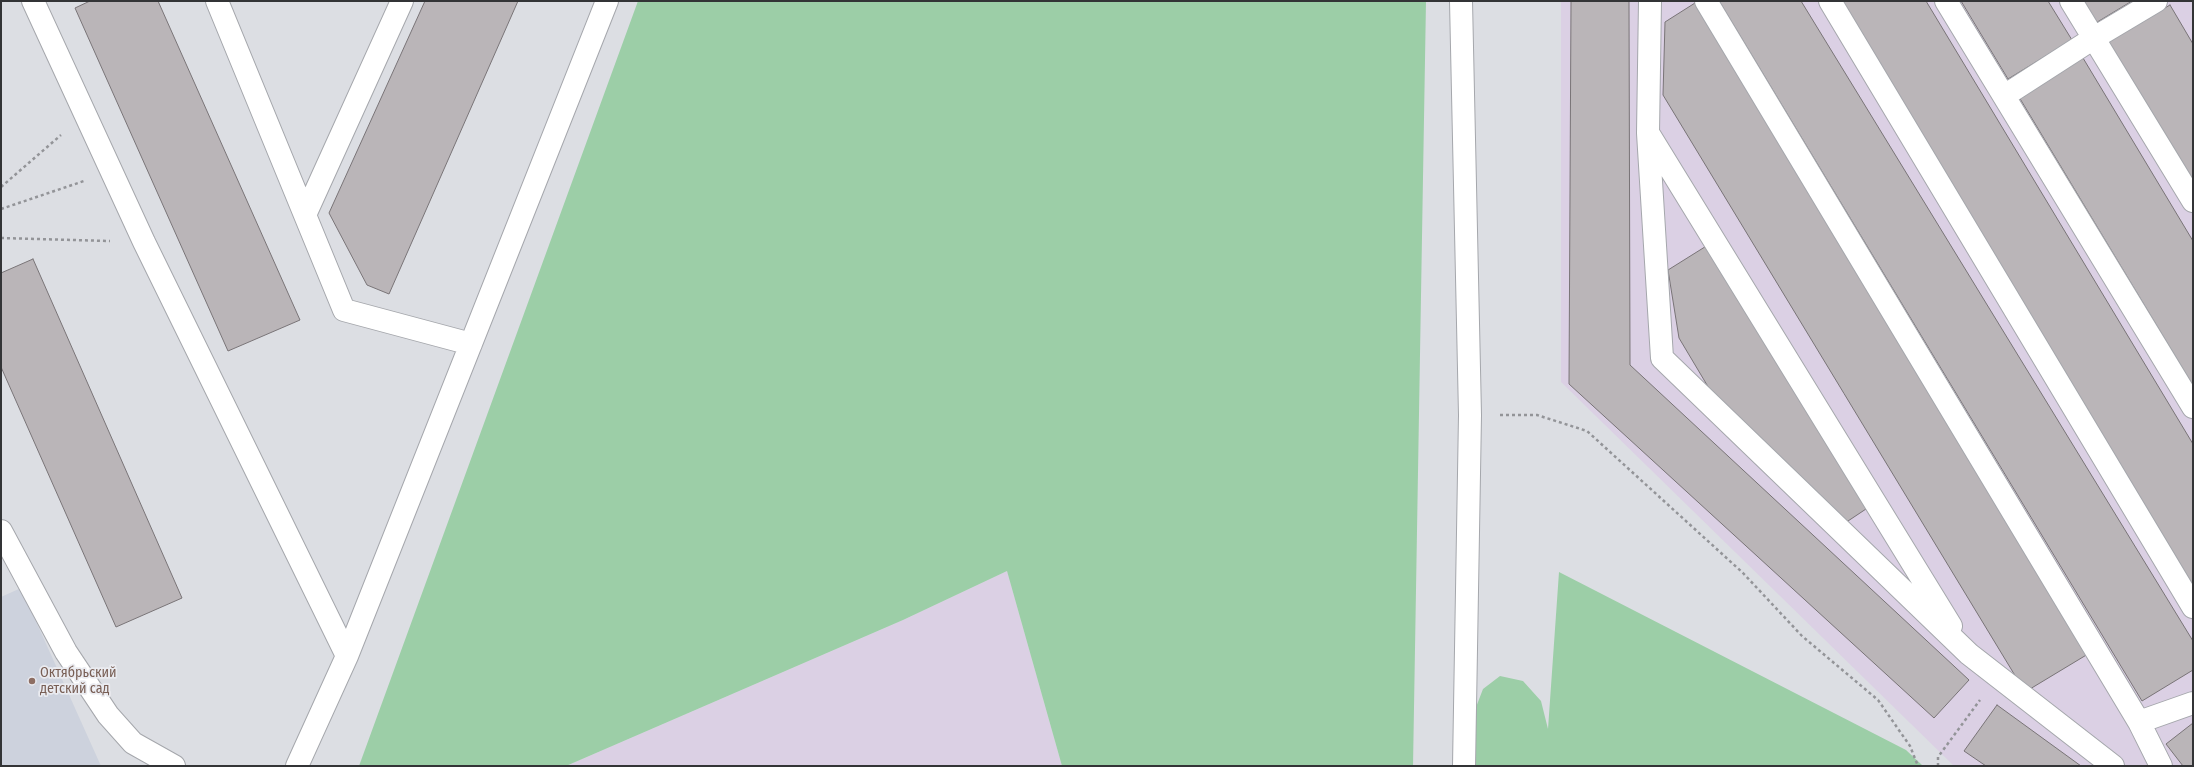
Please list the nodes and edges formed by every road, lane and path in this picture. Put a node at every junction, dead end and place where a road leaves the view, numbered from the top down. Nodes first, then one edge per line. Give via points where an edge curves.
1 (34, 1) edge
2 (217, 1) edge
3 (402, 1) edge
4 (606, 1) edge
5 (1461, 1) edge
6 (1650, 1) edge
7 (1706, 1) edge
8 (1830, 1) edge
9 (1946, 1) edge
10 (2071, 1) edge
11 (2156, 1) edge
12 (2094, 38) junction
13 (2004, 96) junction
14 (86, 114) junction
15 (1648, 133) junction
16 (112, 171) junction
17 (1, 187) edge
18 (2193, 201) edge
19 (1, 209) edge
20 (305, 215) junction
21 (1, 238) edge
22 (144, 242) junction
23 (471, 344) junction
24 (2193, 407) edge
25 (1470, 415) junction
26 (1, 531) edge
27 (2193, 607) edge
28 (1969, 654) junction
29 (347, 656) junction
30 (1997, 676) junction
31 (2193, 703) edge
32 (2139, 722) junction
33 (174, 766) edge
34 (297, 766) edge
35 (1464, 766) edge
36 (1918, 766) edge
37 (1938, 766) edge
38 (2112, 766) edge
39 (2162, 766) edge

1 - 14 street
2 - 20 street
3 - 20 street
4 - 23 street
5 - 25 street
6 - 15 street
7 - 32 street
8 - 27 street
9 - 13 street
10 - 12 street
11 - 12 street
12 - 13 street
12 - 18 street
13 - 24 street
14 - 16 street
14 - 17 path
15 - 28 street
15 - 28 street via 1662,358
16 - 19 path
16 - 22 street
20 - 23 street via 344,310
21 - 22 path
22 - 29 street
23 - 29 street
25 - 35 street
25 - 36 path via 1538,415 1587,431 1743,573 1802,636 1878,700 1910,746
26 - 33 street via 66,652 108,715 133,743
28 - 30 street
29 - 34 street
30 - 37 path via 1938,757
30 - 38 street
31 - 32 street
32 - 39 street

